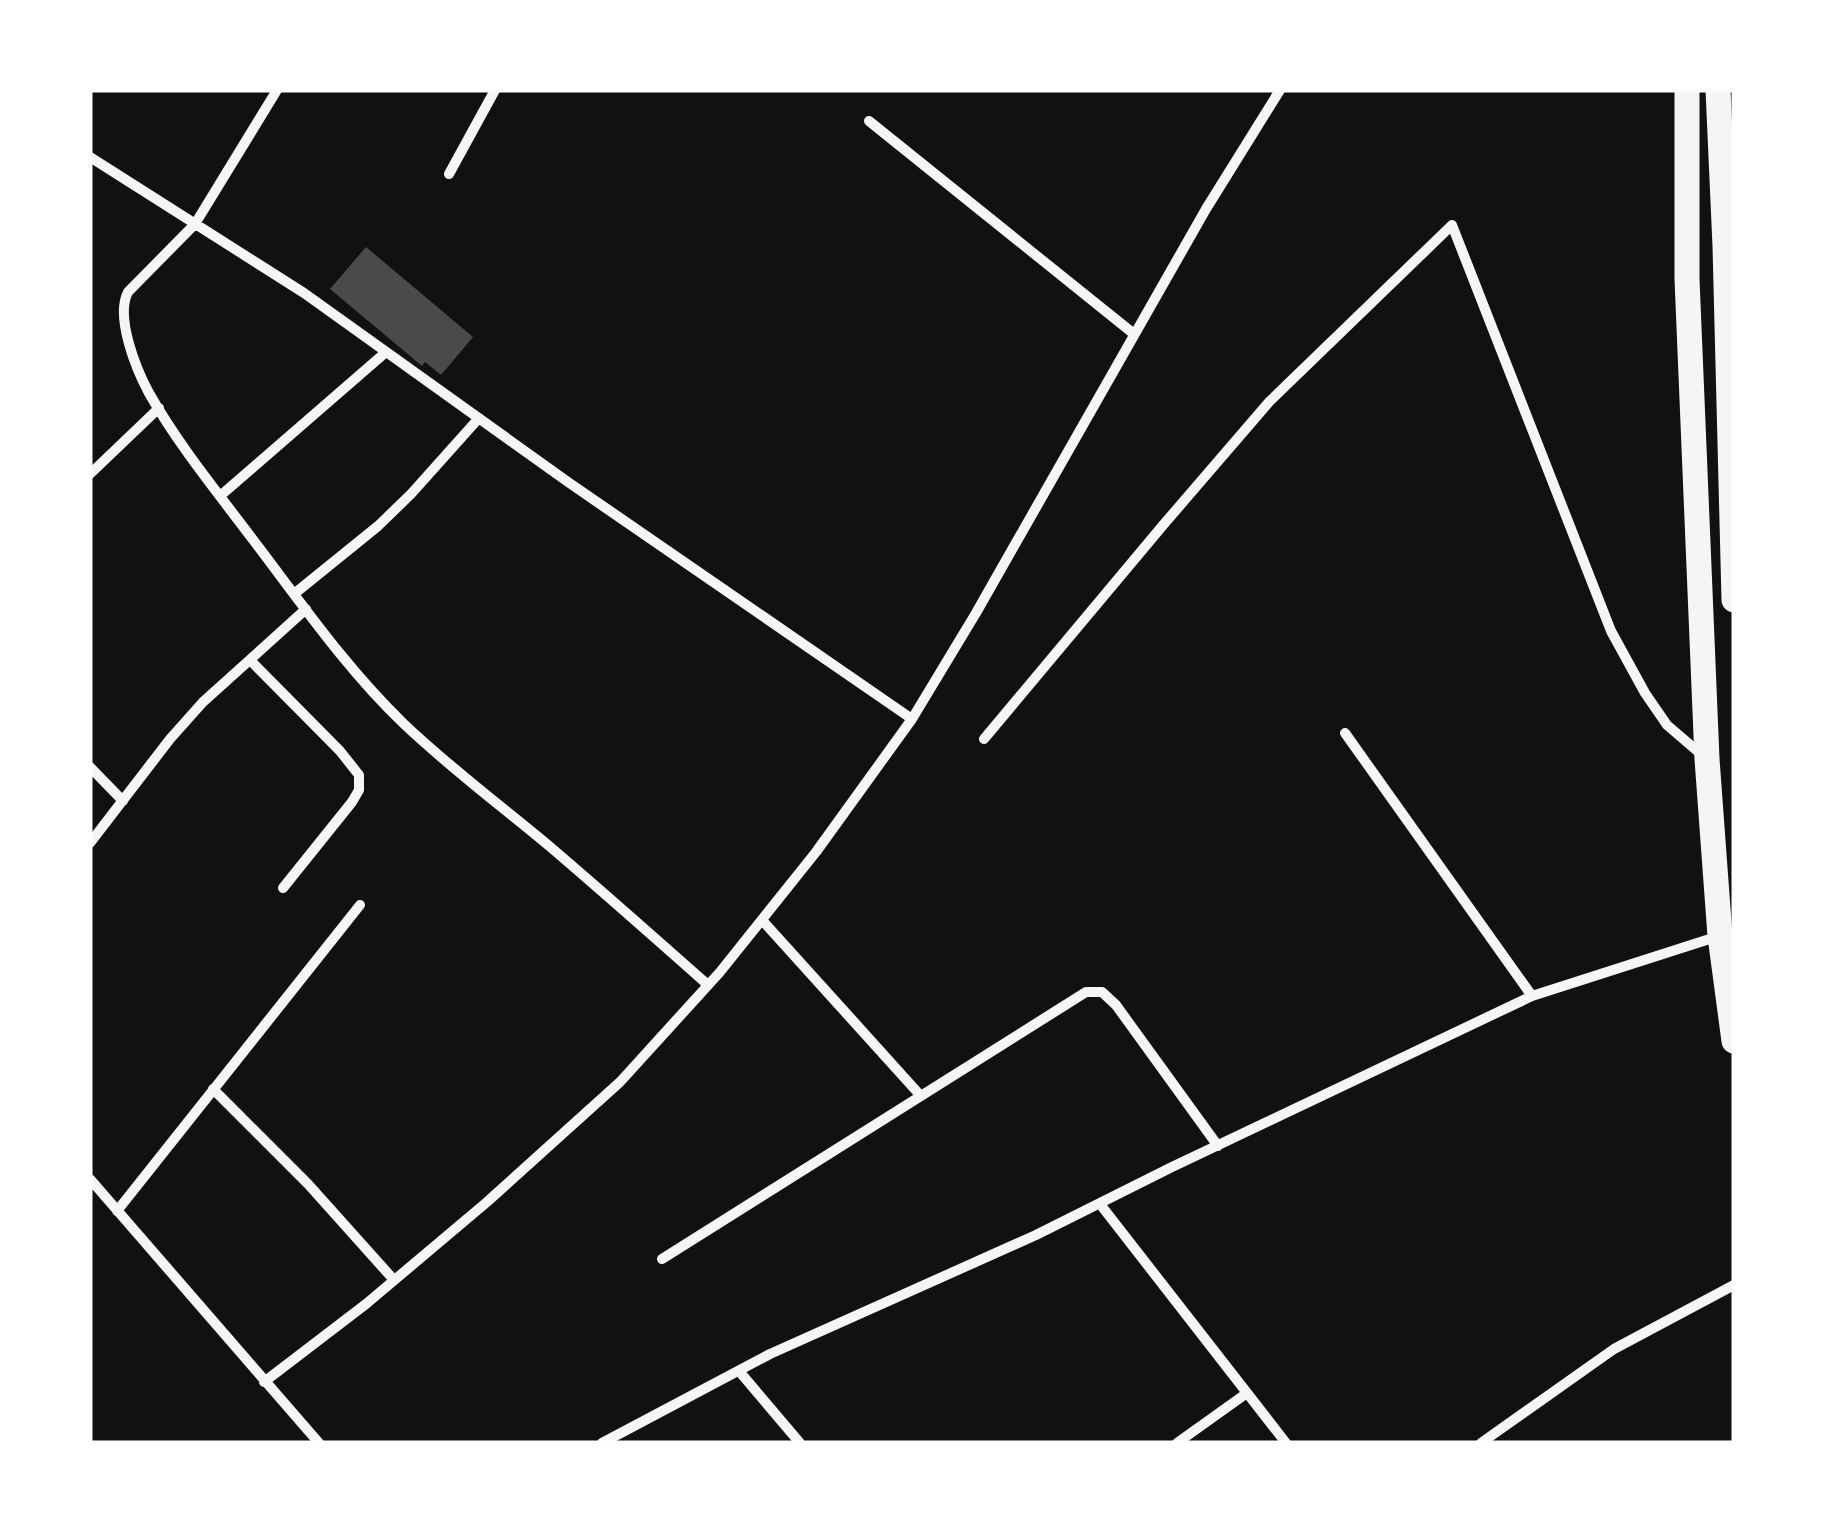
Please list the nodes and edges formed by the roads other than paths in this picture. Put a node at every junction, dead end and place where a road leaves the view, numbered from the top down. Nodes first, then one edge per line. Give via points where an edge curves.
1 (277, 90) edge
2 (495, 90) edge
3 (1280, 90) edge
4 (1687, 90) edge
5 (1718, 90) edge
6 (869, 120) dead end
7 (90, 157) edge
8 (449, 174) dead end
9 (195, 224) junction
10 (1134, 334) junction
11 (386, 352) junction
12 (159, 408) junction
13 (479, 418) junction
14 (90, 474) edge
15 (220, 496) junction
16 (1733, 553) edge
17 (294, 594) junction
18 (1734, 600) edge
19 (306, 609) junction
20 (250, 660) junction
21 (912, 719) junction
22 (1344, 732) dead end
23 (984, 739) dead end
24 (1707, 758) junction
25 (90, 767) edge
26 (123, 801) junction
27 (90, 844) edge
28 (283, 888) dead end
29 (360, 905) dead end
30 (762, 920) junction
31 (1720, 936) junction
32 (708, 984) junction
33 (1532, 996) junction
34 (1734, 1041) edge
35 (213, 1089) junction
36 (920, 1096) junction
37 (1218, 1146) junction
38 (90, 1179) edge
39 (1100, 1204) junction
40 (117, 1211) junction
41 (662, 1259) dead end
42 (394, 1280) junction
43 (1734, 1285) edge
44 (739, 1371) junction
45 (264, 1382) junction
46 (1247, 1393) junction
47 (318, 1443) edge
48 (602, 1443) edge
49 (800, 1443) edge
50 (1177, 1443) edge
51 (1286, 1443) edge
52 (1481, 1443) edge

1 - 9 street
2 - 8 street
3 - 10 street
4 - 24 main road
5 - 16 main road
6 - 10 street
7 - 9 street
9 - 11 street
9 - 12 street via 123,302 130,348
10 - 21 street
11 - 13 street
11 - 15 street
12 - 14 street
12 - 15 street
13 - 17 street via 378,526
13 - 21 street
15 - 17 street
16 - 18 main road
17 - 19 street
19 - 20 street
19 - 32 street via 348,667 401,721
20 - 26 street via 192,714
20 - 28 street via 359,775 352,802
21 - 30 street
22 - 33 street
23 - 24 street via 1270,402 1452,225 1611,631 1667,724
24 - 31 main road
25 - 26 street
26 - 27 street
29 - 35 street
30 - 32 street
30 - 36 street
31 - 33 street
31 - 34 main road
32 - 42 street via 620,1082
33 - 37 street
35 - 40 street
35 - 42 street
36 - 37 street via 1086,992 1102,992
36 - 41 street
37 - 39 street
38 - 40 street
39 - 44 street
39 - 46 street
40 - 45 street
42 - 45 street
43 - 52 street via 1614,1349
44 - 48 street
44 - 49 street
45 - 47 street
46 - 50 street
46 - 51 street

